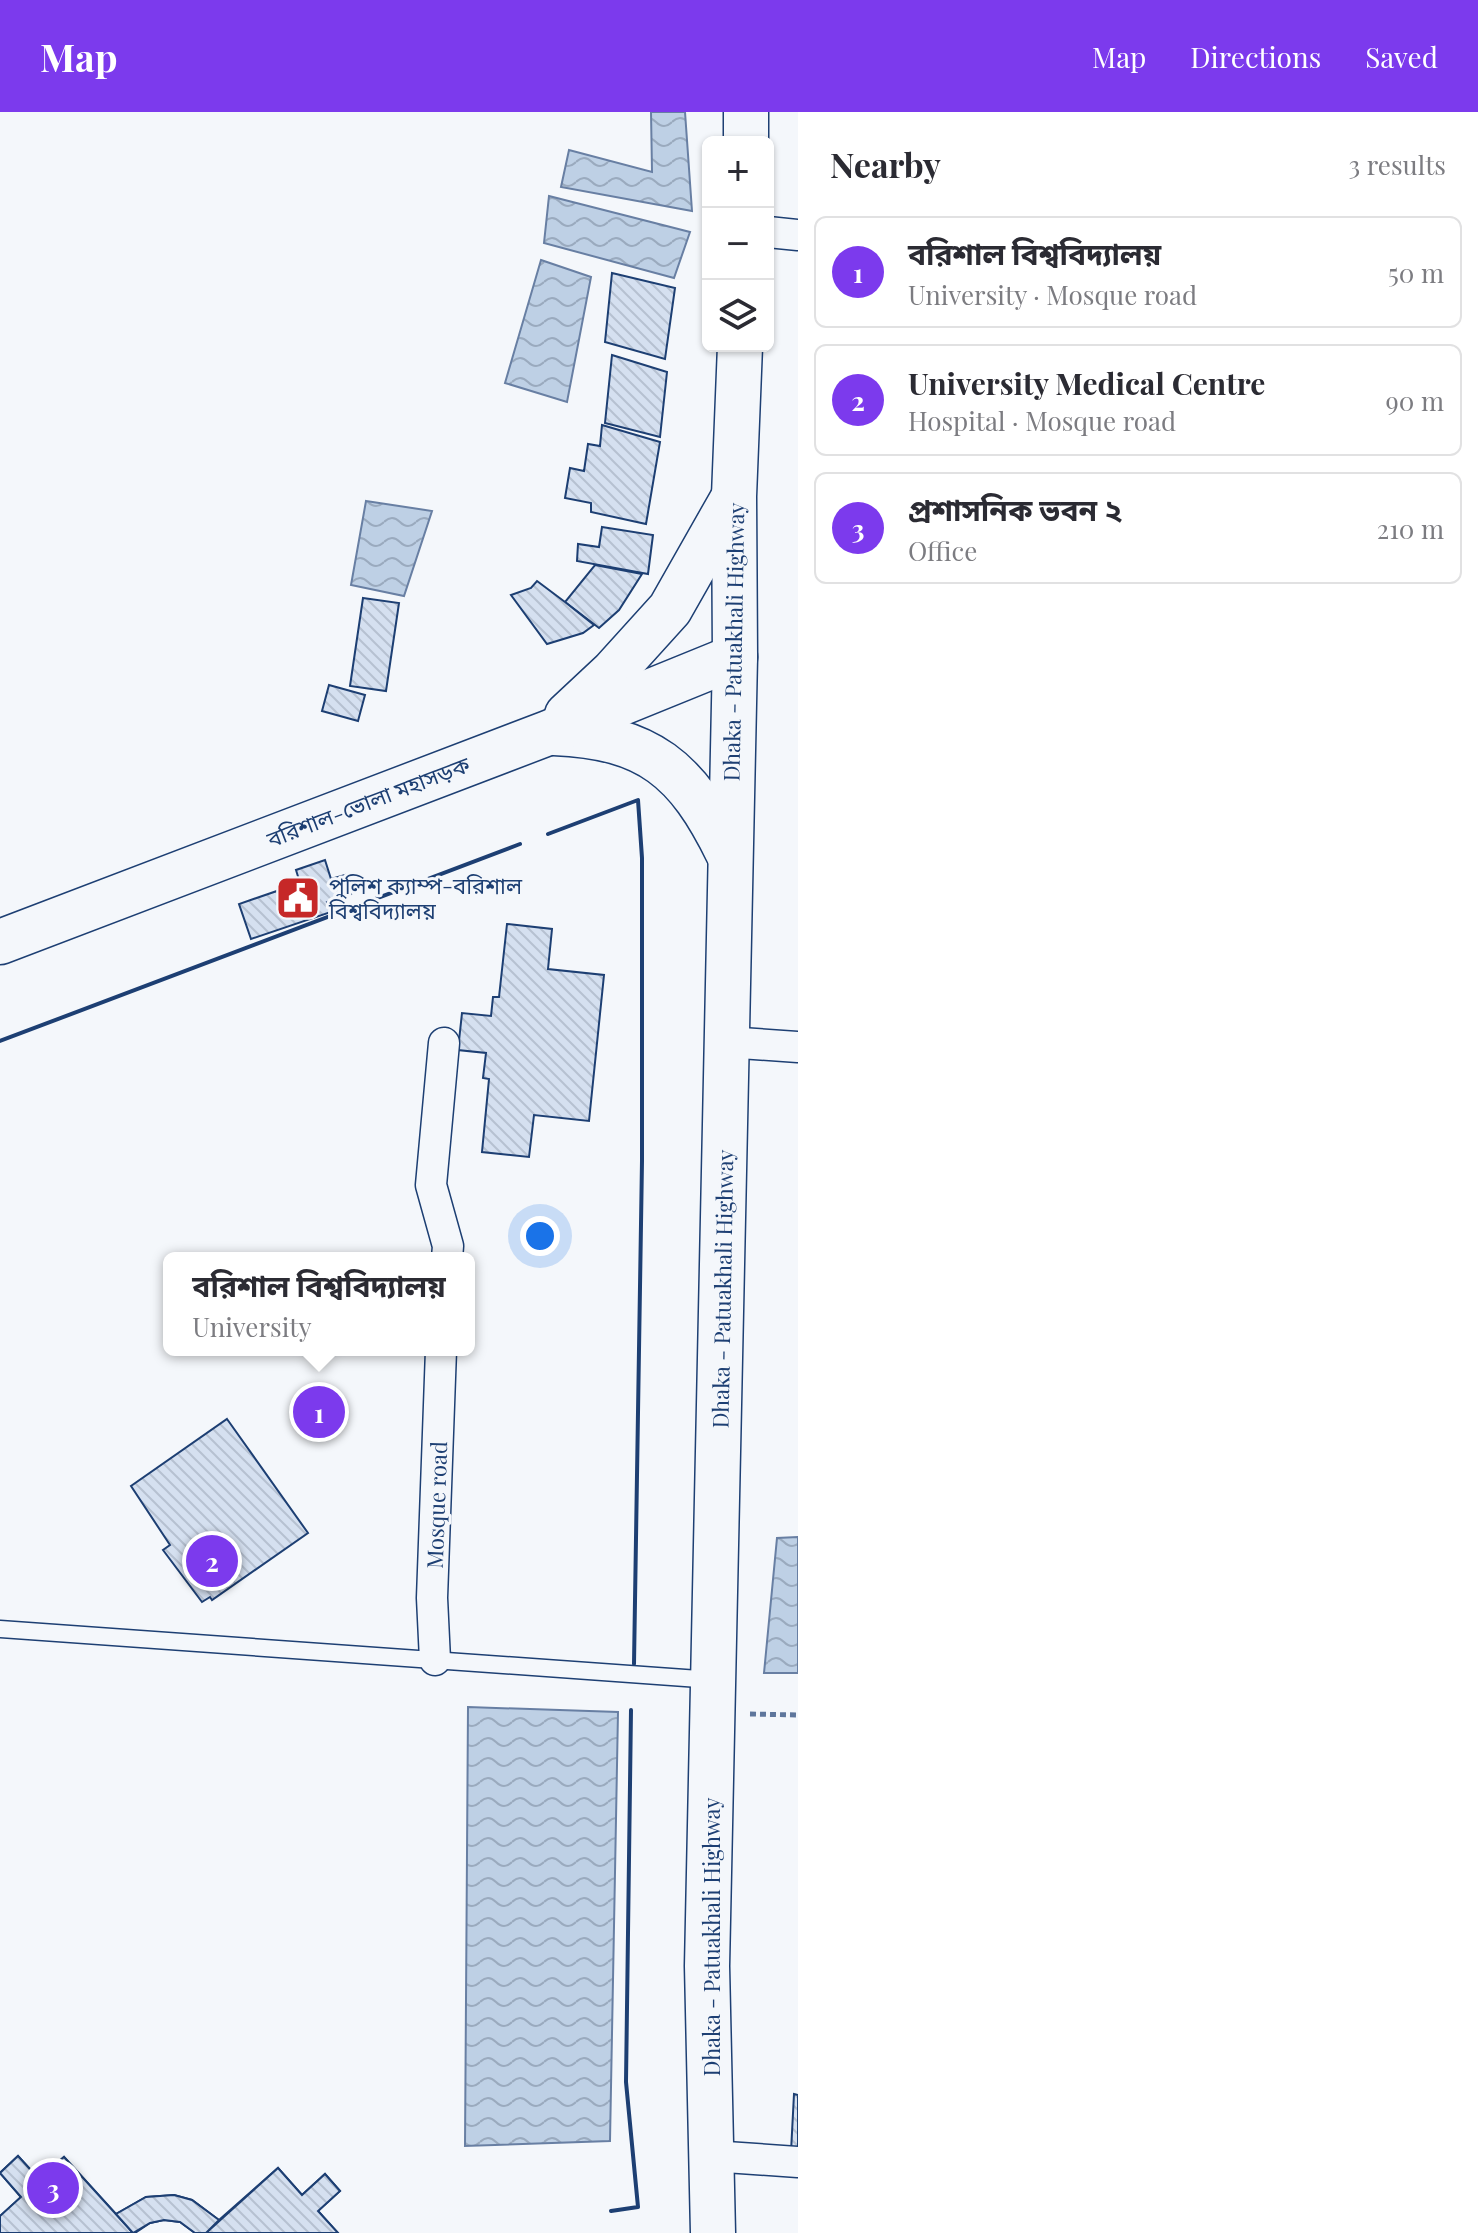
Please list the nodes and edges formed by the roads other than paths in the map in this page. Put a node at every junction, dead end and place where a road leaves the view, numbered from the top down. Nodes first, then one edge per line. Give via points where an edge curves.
1 (738, 112) edge
2 (746, 112) edge
3 (753, 112) edge
4 (744, 136) edge
5 (746, 136) edge
6 (747, 136) edge
7 (774, 233) edge
8 (798, 235) edge
9 (740, 352) edge
10 (734, 496) junction
11 (735, 657) junction
12 (548, 733) junction
13 (730, 856) junction
14 (0, 942) edge
15 (726, 1042) junction
16 (444, 1043) dead end
17 (798, 1047) edge
18 (448, 1252) edge
19 (441, 1356) edge
20 (0, 1629) edge
21 (435, 1660) junction
22 (714, 1697) junction
23 (711, 2156) junction
24 (798, 2162) edge
25 (713, 2233) edge

1 - 4 street
2 - 5 highway
3 - 6 street
7 - 8 street
9 - 10 highway, Dhaka - Patuakhali Highway
10 - 11 highway, Dhaka - Patuakhali Highway
10 - 12 highway via 670,609
11 - 12 highway, বরিশাল-ভোলা মহাসড়ক
11 - 13 highway, Dhaka - Patuakhali Highway
12 - 13 highway via 598,735 636,746 677,775 706,807
12 - 14 highway, বরিশাল-ভোলা মহাসড়ক
13 - 15 highway, Dhaka - Patuakhali Highway
15 - 17 street
15 - 22 highway, Dhaka - Patuakhali Highway
16 - 18 street via 431,1185
19 - 21 street, Mosque road via 432,1598
20 - 21 lane
21 - 22 lane
22 - 23 highway, Dhaka - Patuakhali Highway via 707,1966
23 - 24 street
23 - 25 highway, Dhaka - Patuakhali Highway

